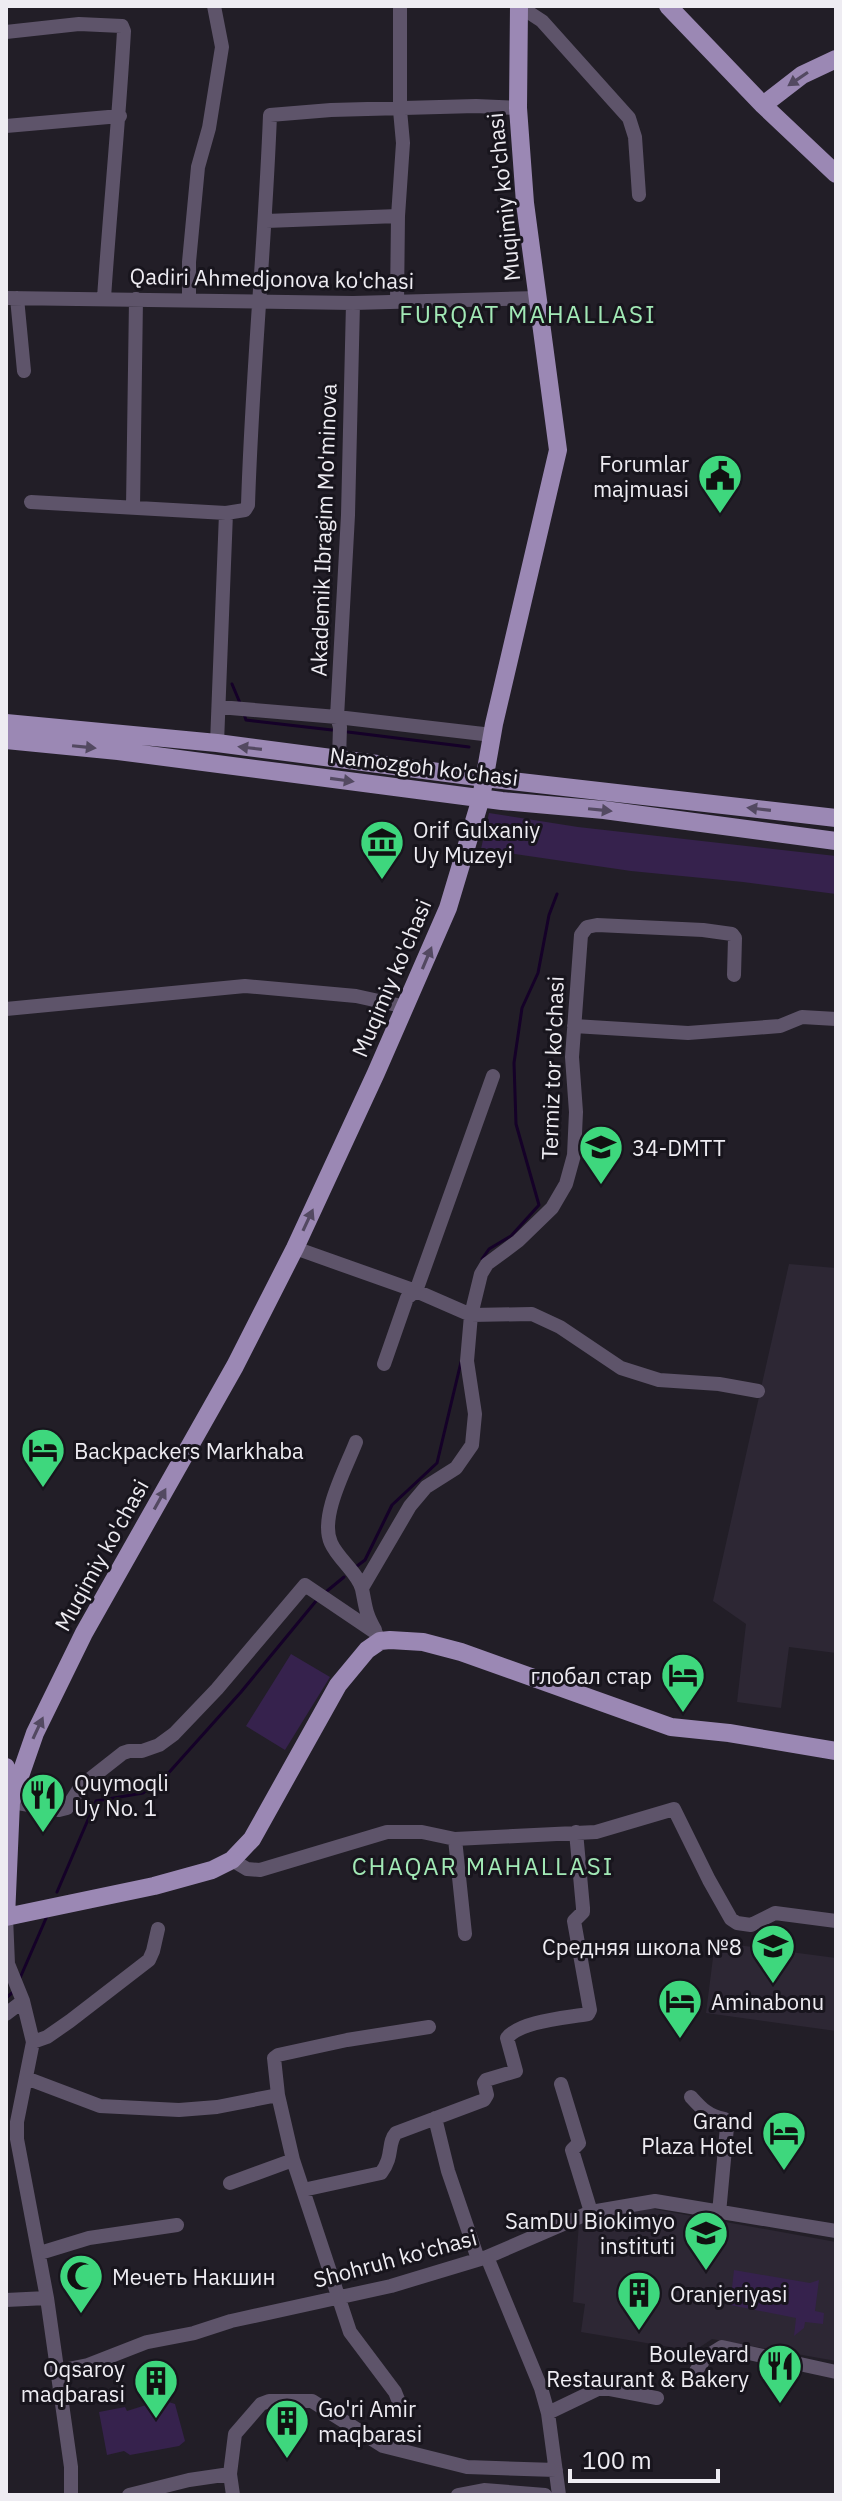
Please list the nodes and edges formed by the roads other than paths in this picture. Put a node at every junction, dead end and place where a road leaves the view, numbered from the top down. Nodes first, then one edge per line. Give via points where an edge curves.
1 (214, 6) edge
2 (400, 6) edge
3 (519, 6) edge
4 (668, 6) edge
5 (6, 32) edge
6 (836, 59) edge
7 (763, 105) junction
8 (518, 108) junction
9 (400, 110) junction
10 (120, 116) junction
11 (6, 126) edge
12 (836, 174) edge
13 (639, 195) dead end
14 (398, 216) junction
15 (266, 221) junction
16 (12, 298) edge
17 (104, 298) junction
18 (538, 298) junction
19 (136, 299) junction
20 (189, 299) junction
21 (258, 302) junction
22 (397, 302) junction
23 (353, 303) junction
24 (24, 371) dead end
25 (31, 502) dead end
26 (133, 507) junction
27 (226, 513) junction
28 (225, 707) junction
29 (6, 723) edge
30 (339, 726) junction
31 (492, 735) junction
32 (6, 740) edge
33 (217, 743) junction
34 (339, 759) junction
35 (485, 778) junction
36 (481, 798) junction
37 (717, 803) junction
38 (836, 818) edge
39 (713, 824) junction
40 (836, 841) edge
41 (734, 975) dead end
42 (406, 1007) junction
43 (6, 1009) edge
44 (836, 1019) edge
45 (574, 1026) junction
46 (493, 1076) dead end
47 (295, 1248) junction
48 (416, 1291) junction
49 (471, 1315) junction
50 (384, 1364) dead end
51 (758, 1391) dead end
52 (356, 1442) dead end
53 (362, 1588) junction
54 (378, 1637) junction
55 (836, 1751) edge
56 (6, 1767) edge
57 (9, 1801) edge
58 (576, 1832) junction
59 (455, 1839) junction
60 (232, 1860) junction
61 (6, 1917) edge
62 (836, 1921) edge
63 (158, 1929) dead end
64 (465, 1934) dead end
65 (19, 1990) junction
66 (6, 2014) edge
67 (429, 2027) dead end
68 (33, 2042) junction
69 (26, 2078) junction
70 (561, 2084) dead end
71 (278, 2095) junction
72 (691, 2097) dead end
73 (435, 2118) junction
74 (293, 2160) junction
75 (230, 2183) dead end
76 (303, 2190) junction
77 (591, 2212) junction
78 (719, 2213) junction
79 (177, 2225) dead end
80 (836, 2231) edge
81 (40, 2253) junction
82 (483, 2258) junction
83 (47, 2298) junction
84 (339, 2298) junction
85 (6, 2300) edge
86 (58, 2371) junction
87 (696, 2371) dead end
88 (836, 2372) edge
89 (657, 2398) dead end
90 (403, 2412) dead end
91 (548, 2413) junction
92 (556, 2470) junction
93 (230, 2474) junction
94 (71, 2495) edge
95 (129, 2495) edge
96 (233, 2495) edge
97 (458, 2495) edge
98 (545, 2495) edge
99 (559, 2495) edge

1 - 20 street via 222,47 198,167
2 - 9 street
3 - 8 main road, Muqimiy ko'chasi
3 - 13 street via 542,21 629,118
4 - 7 main road
5 - 10 street via 79,24 122,26
6 -> 7 main road via 802,75
7 - 12 main road
8 - 9 street
8 - 18 main road, Muqimiy ko'chasi
9 - 14 street
9 - 15 street via 270,115
10 - 11 street
10 - 17 street
14 - 15 street
14 - 22 street
15 - 21 street
16 - 17 street, Qadiri Ahmedjonova ko'chasi
16 - 24 street
17 - 19 street, Qadiri Ahmedjonova ko'chasi
18 - 22 street, Qadiri Ahmedjonova ko'chasi
18 - 31 main road, Muqimiy ko'chasi via 558,450
19 - 20 street, Qadiri Ahmedjonova ko'chasi
19 - 26 street
20 - 21 street, Qadiri Ahmedjonova ko'chasi
21 - 23 street, Qadiri Ahmedjonova ko'chasi
21 - 27 street via 248,505
22 - 23 street, Qadiri Ahmedjonova ko'chasi
23 - 30 street, Akademik Ibragim Mo'minova
25 - 26 street
26 - 27 street
27 - 28 street
28 - 30 street
28 - 33 street
29 - 33 main road, Namozgoh ko'chasi
30 - 31 street
30 - 34 street, Akademik Ibragim Mo'minova
31 - 35 main road, Muqimiy ko'chasi
32 -> 36 main road, Namozgoh ko'chasi
34 -> 33 main road, Namozgoh ko'chasi
34 - 35 main road, Namozgoh ko'chasi
35 - 36 main road, Muqimiy ko'chasi
35 - 37 main road, Namozgoh ko'chasi
36 -> 39 main road, Namozgoh ko'chasi
42 -> 36 main road, Muqimiy ko'chasi via 448,908
38 -> 37 main road, Namozgoh ko'chasi
37 - 39 main road
39 - 40 main road, Namozgoh ko'chasi
41 - 45 street, Termiz tor ko'chasi via 732,934 587,927 581,935
42 - 43 street via 356,996 245,986
47 -> 42 main road, Muqimiy ko'chasi
44 - 45 street via 802,1017 761,1029 688,1033
45 - 49 street, Termiz tor ko'chasi via 574,1155 566,1184 552,1208 487,1264
46 - 48 street
47 - 48 street
57 -> 47 main road, Muqimiy ko'chasi via 84,1633 235,1366
48 - 49 street
48 - 50 street via 407,1298
49 - 51 street via 532,1314 621,1368 659,1380
49 - 53 street, Termiz tor ko'chasi via 467,1372 475,1414 472,1445 456,1468 426,1487 410,1506
52 - 53 street via 328,1520 331,1542
53 - 54 street via 364,1608
54 - 55 main road via 461,1652 671,1727
54 - 57 street via 305,1585 168,1740 123,1753 81,1786 67,1808
54 - 60 main road via 338,1685 252,1839
56 - 57 main road
57 - 61 main road
58 - 59 street
58 - 62 street via 596,1832 674,1809 731,1919 751,1925 775,1913
58 - 73 street via 583,1912 574,1921 590,2010 509,2034 516,2071 486,2080 484,2100
59 - 60 street via 387,1832 260,1870
59 - 64 street
60 - 61 main road via 154,1886
61 - 65 street via 6,1956
63 - 68 street via 149,1960 70,2021
65 - 66 street
65 - 68 street
67 - 71 street via 278,2055
68 - 69 street
69 - 71 street via 100,2106 179,2110
69 - 81 street via 17,2139
70 - 77 street via 579,2143 572,2150
71 - 74 street
72 - 78 street via 704,2112 724,2119 727,2127
73 - 76 street via 392,2136 392,2155 381,2173
73 - 82 street via 448,2171
74 - 75 street
74 - 76 street
76 - 84 street
77 - 78 street, Shohruh ko'chasi via 655,2201
77 - 82 street, Shohruh ko'chasi
78 - 80 street, Shohruh ko'chasi
79 - 81 street via 89,2238
81 - 83 street
82 - 84 street, Shohruh ko'chasi
82 - 91 street
83 - 85 street
83 - 86 street
84 - 86 street, Shohruh ko'chasi via 147,2342
84 - 90 street via 350,2332 395,2392
86 - 94 street
87 - 88 street via 722,2347
89 - 91 street via 598,2389
91 - 92 street
92 - 93 street via 467,2467 383,2446 312,2401 269,2401 235,2434
92 - 99 street
93 - 95 street
93 - 96 street
97 - 98 street via 484,2490

